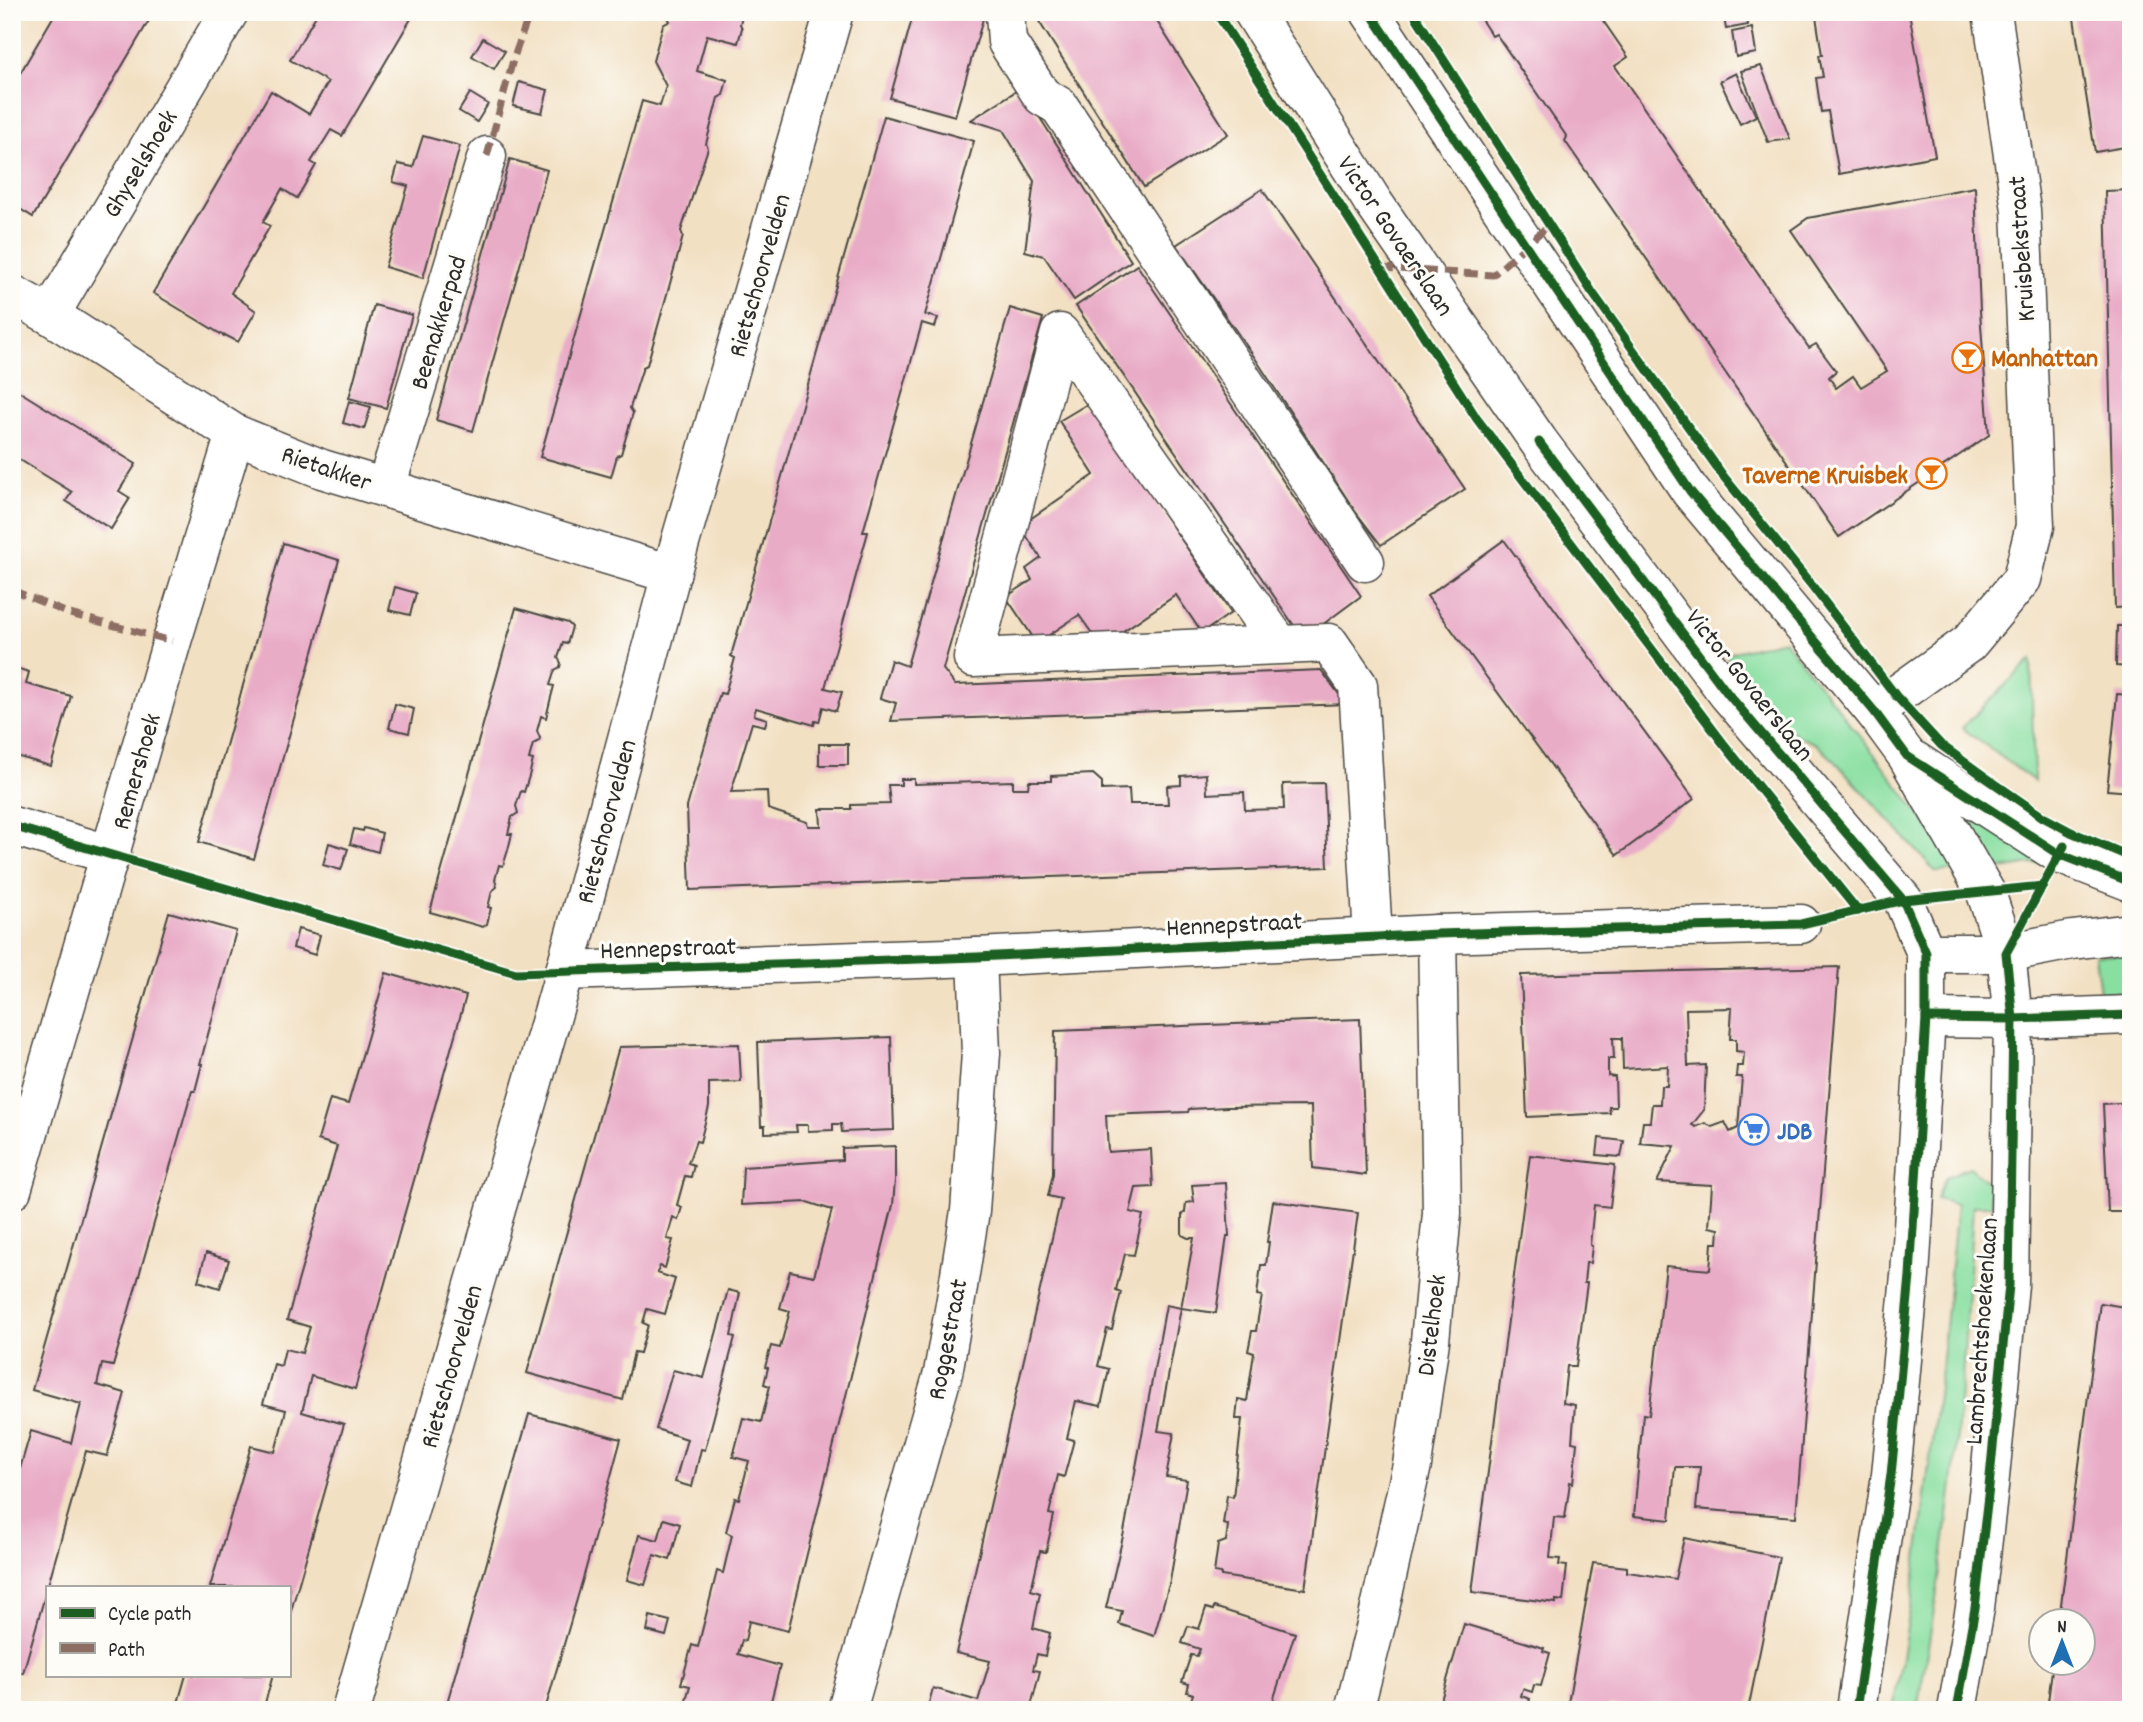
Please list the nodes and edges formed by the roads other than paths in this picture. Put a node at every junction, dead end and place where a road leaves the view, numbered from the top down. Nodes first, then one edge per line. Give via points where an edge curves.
1 (229, 12) edge
2 (834, 12) edge
3 (1005, 12) edge
4 (1254, 12) edge
5 (1370, 12) edge
6 (1992, 12) edge
7 (487, 156) dead end
8 (12, 294) edge
9 (50, 315) junction
10 (235, 433) junction
11 (387, 487) junction
12 (1365, 562) dead end
13 (671, 574) junction
14 (1280, 645) junction
15 (1874, 711) junction
16 (1907, 756) junction
17 (12, 826) edge
18 (111, 855) junction
19 (2131, 882) edge
20 (1801, 924) dead end
21 (2131, 933) edge
22 (1437, 934) junction
23 (1373, 937) junction
24 (1926, 953) junction
25 (2006, 953) junction
26 (977, 957) junction
27 (565, 971) junction
28 (2131, 1015) edge
29 (1926, 1018) junction
30 (2013, 1019) junction
31 (12, 1190) edge
32 (351, 1710) edge
33 (848, 1710) edge
34 (1354, 1710) edge
35 (1856, 1710) edge
36 (1958, 1710) edge

1 - 9 street, Ghyselshoek
2 - 13 street, Rietschoorvelden
3 - 12 street via 1007,42 1042,96 1059,106
4 - 24 street, Victor Govaerslaan via 1373,202 1539,442 1728,694 1903,900
5 - 15 street via 1690,491
6 - 15 street, Kruisbekstraat via 2021,210 2035,526 2022,579 1969,643
7 - 11 street, Beenakkerpad
8 - 9 street, Rietakker
9 - 10 street, Rietakker
10 - 11 street, Rietakker via 322,469
10 - 18 street, Remershoek
11 - 13 street, Rietakker
13 - 27 street, Rietschoorvelden
14 - 14 street via 973,658 1060,333 1256,611
14 - 23 street via 1329,643 1358,685
15 - 16 street
16 - 19 street via 2059,854
16 - 25 street via 1986,893
17 - 18 street
18 - 31 street, Remershoek
20 - 22 street, Hennepstraat
21 - 25 street
22 - 23 street, Hennepstraat
22 - 34 street, Distelhoek via 1442,1213 1430,1341 1412,1465
23 - 26 street, Hennepstraat
24 - 25 street
24 - 29 street
25 - 30 street, Lambrechtshoekenlaan
26 - 27 street, Hennepstraat
26 - 33 street, Roggestraat via 981,1053 970,1211 943,1373
27 - 32 street, Rietschoorvelden
28 - 30 street
29 - 30 street
29 - 35 street via 1910,1276 1891,1475
30 - 36 street, Lambrechtshoekenlaan via 2009,1286 1975,1608

